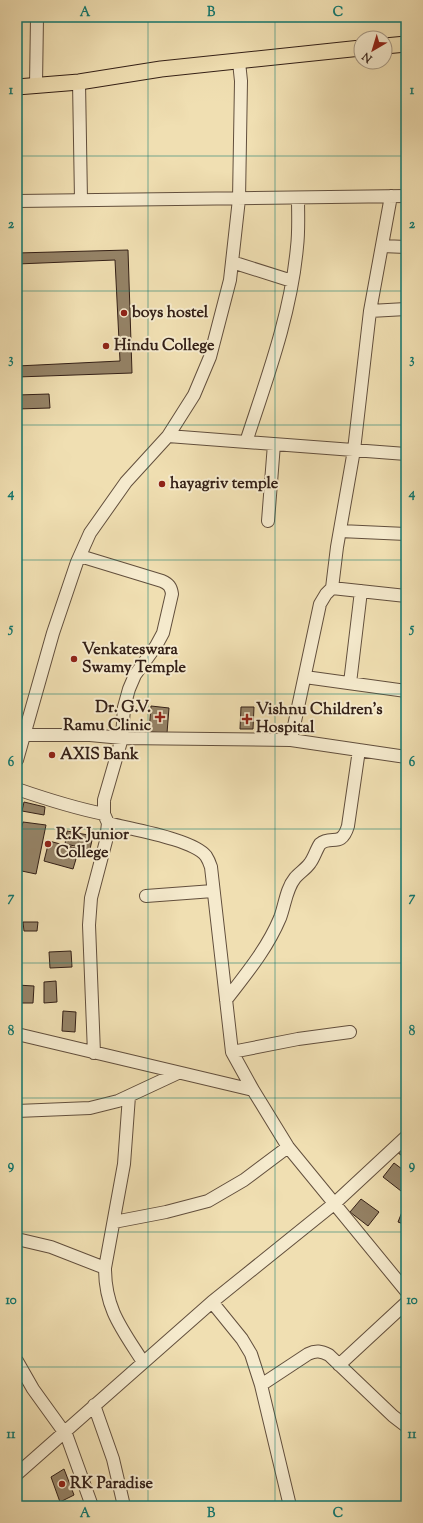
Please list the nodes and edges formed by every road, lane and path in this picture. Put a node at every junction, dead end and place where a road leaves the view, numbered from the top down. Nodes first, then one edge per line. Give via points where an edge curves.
1 (38, 17) edge
2 (406, 44) edge
3 (393, 45) edge
4 (353, 49) edge
5 (240, 72) junction
6 (36, 85) junction
7 (17, 86) edge
8 (78, 93) junction
9 (391, 196) junction
10 (406, 196) edge
11 (298, 198) junction
12 (239, 199) junction
13 (81, 200) junction
14 (17, 202) edge
15 (382, 246) junction
16 (406, 247) edge
17 (232, 262) junction
18 (292, 281) junction
19 (406, 309) edge
20 (370, 311) junction
21 (168, 436) junction
22 (246, 442) junction
23 (274, 444) junction
24 (354, 450) junction
25 (406, 454) edge
26 (268, 521) dead end
27 (340, 531) junction
28 (406, 534) edge
29 (80, 556) junction
30 (332, 588) junction
31 (361, 591) junction
32 (406, 596) edge
33 (305, 677) junction
34 (350, 683) junction
35 (406, 691) edge
36 (20, 735) edge
37 (122, 738) junction
38 (292, 740) junction
39 (359, 750) junction
40 (406, 757) edge
41 (17, 760) edge
42 (17, 789) edge
43 (106, 818) junction
44 (213, 890) junction
45 (146, 896) dead end
46 (226, 1000) junction
47 (350, 1032) dead end
48 (17, 1034) edge
49 (232, 1052) junction
50 (94, 1053) junction
51 (178, 1073) junction
52 (252, 1090) junction
53 (129, 1096) junction
54 (17, 1111) edge
55 (406, 1137) edge
56 (288, 1147) junction
57 (335, 1203) junction
58 (114, 1222) junction
59 (17, 1239) edge
60 (105, 1268) junction
61 (406, 1291) edge
62 (212, 1302) junction
63 (406, 1303) edge
64 (17, 1360) edge
65 (143, 1362) junction
66 (339, 1365) junction
67 (261, 1386) junction
68 (94, 1405) junction
69 (406, 1426) edge
70 (64, 1431) junction
71 (17, 1474) edge
72 (92, 1506) edge
73 (124, 1506) edge
74 (290, 1506) edge

1 - 6 street
2 - 3 main road
4 - 5 main road via 320,51
5 - 8 main road via 161,69
5 - 12 street
6 - 7 main road
6 - 8 main road
8 - 13 street
9 - 10 street
9 - 11 street
9 - 15 street
11 - 12 street
11 - 18 street via 298,246
12 - 13 street
12 - 17 street
13 - 14 street
15 - 16 street
15 - 20 street
17 - 18 street
17 - 21 street via 230,280 210,357 194,395
18 - 22 street via 273,362
19 - 20 street
20 - 24 street
21 - 22 street
21 - 29 street via 126,482 90,533
22 - 23 street
23 - 24 street
23 - 26 street
24 - 25 street
24 - 27 street
27 - 28 street
27 - 30 street
29 - 36 street
29 - 37 street via 162,581 171,589 163,633 135,675 129,690 124,707
30 - 31 street
30 - 33 street via 320,604
31 - 32 street
31 - 34 street
33 - 34 street
33 - 38 street
34 - 35 street
36 - 37 street via 90,735
36 - 41 street
37 - 38 street
37 - 43 street via 104,800
38 - 39 street
39 - 40 street
39 - 46 street via 346,835 341,839 321,844 310,864 295,878 289,888 280,918 260,956
42 - 43 street
43 - 44 street via 196,848 206,856 211,867
43 - 50 street via 106,841 90,904
44 - 45 street
44 - 46 street
46 - 49 street
47 - 49 street
48 - 50 street
49 - 52 street
50 - 51 street
51 - 52 street
51 - 53 street
52 - 56 street
53 - 54 street via 90,1108
53 - 58 street via 124,1164
55 - 57 street
56 - 57 street
56 - 58 street via 244,1180 208,1201
57 - 61 street
57 - 62 street
58 - 60 street
59 - 60 street via 51,1247
60 - 65 street via 107,1297 116,1320
62 - 65 street
62 - 67 street via 251,1354
63 - 66 street
64 - 70 street via 33,1390
65 - 68 street
66 - 67 street via 323,1352 315,1350
66 - 69 street
67 - 74 street
68 - 70 street
68 - 73 street via 114,1459
70 - 71 street
70 - 72 street

